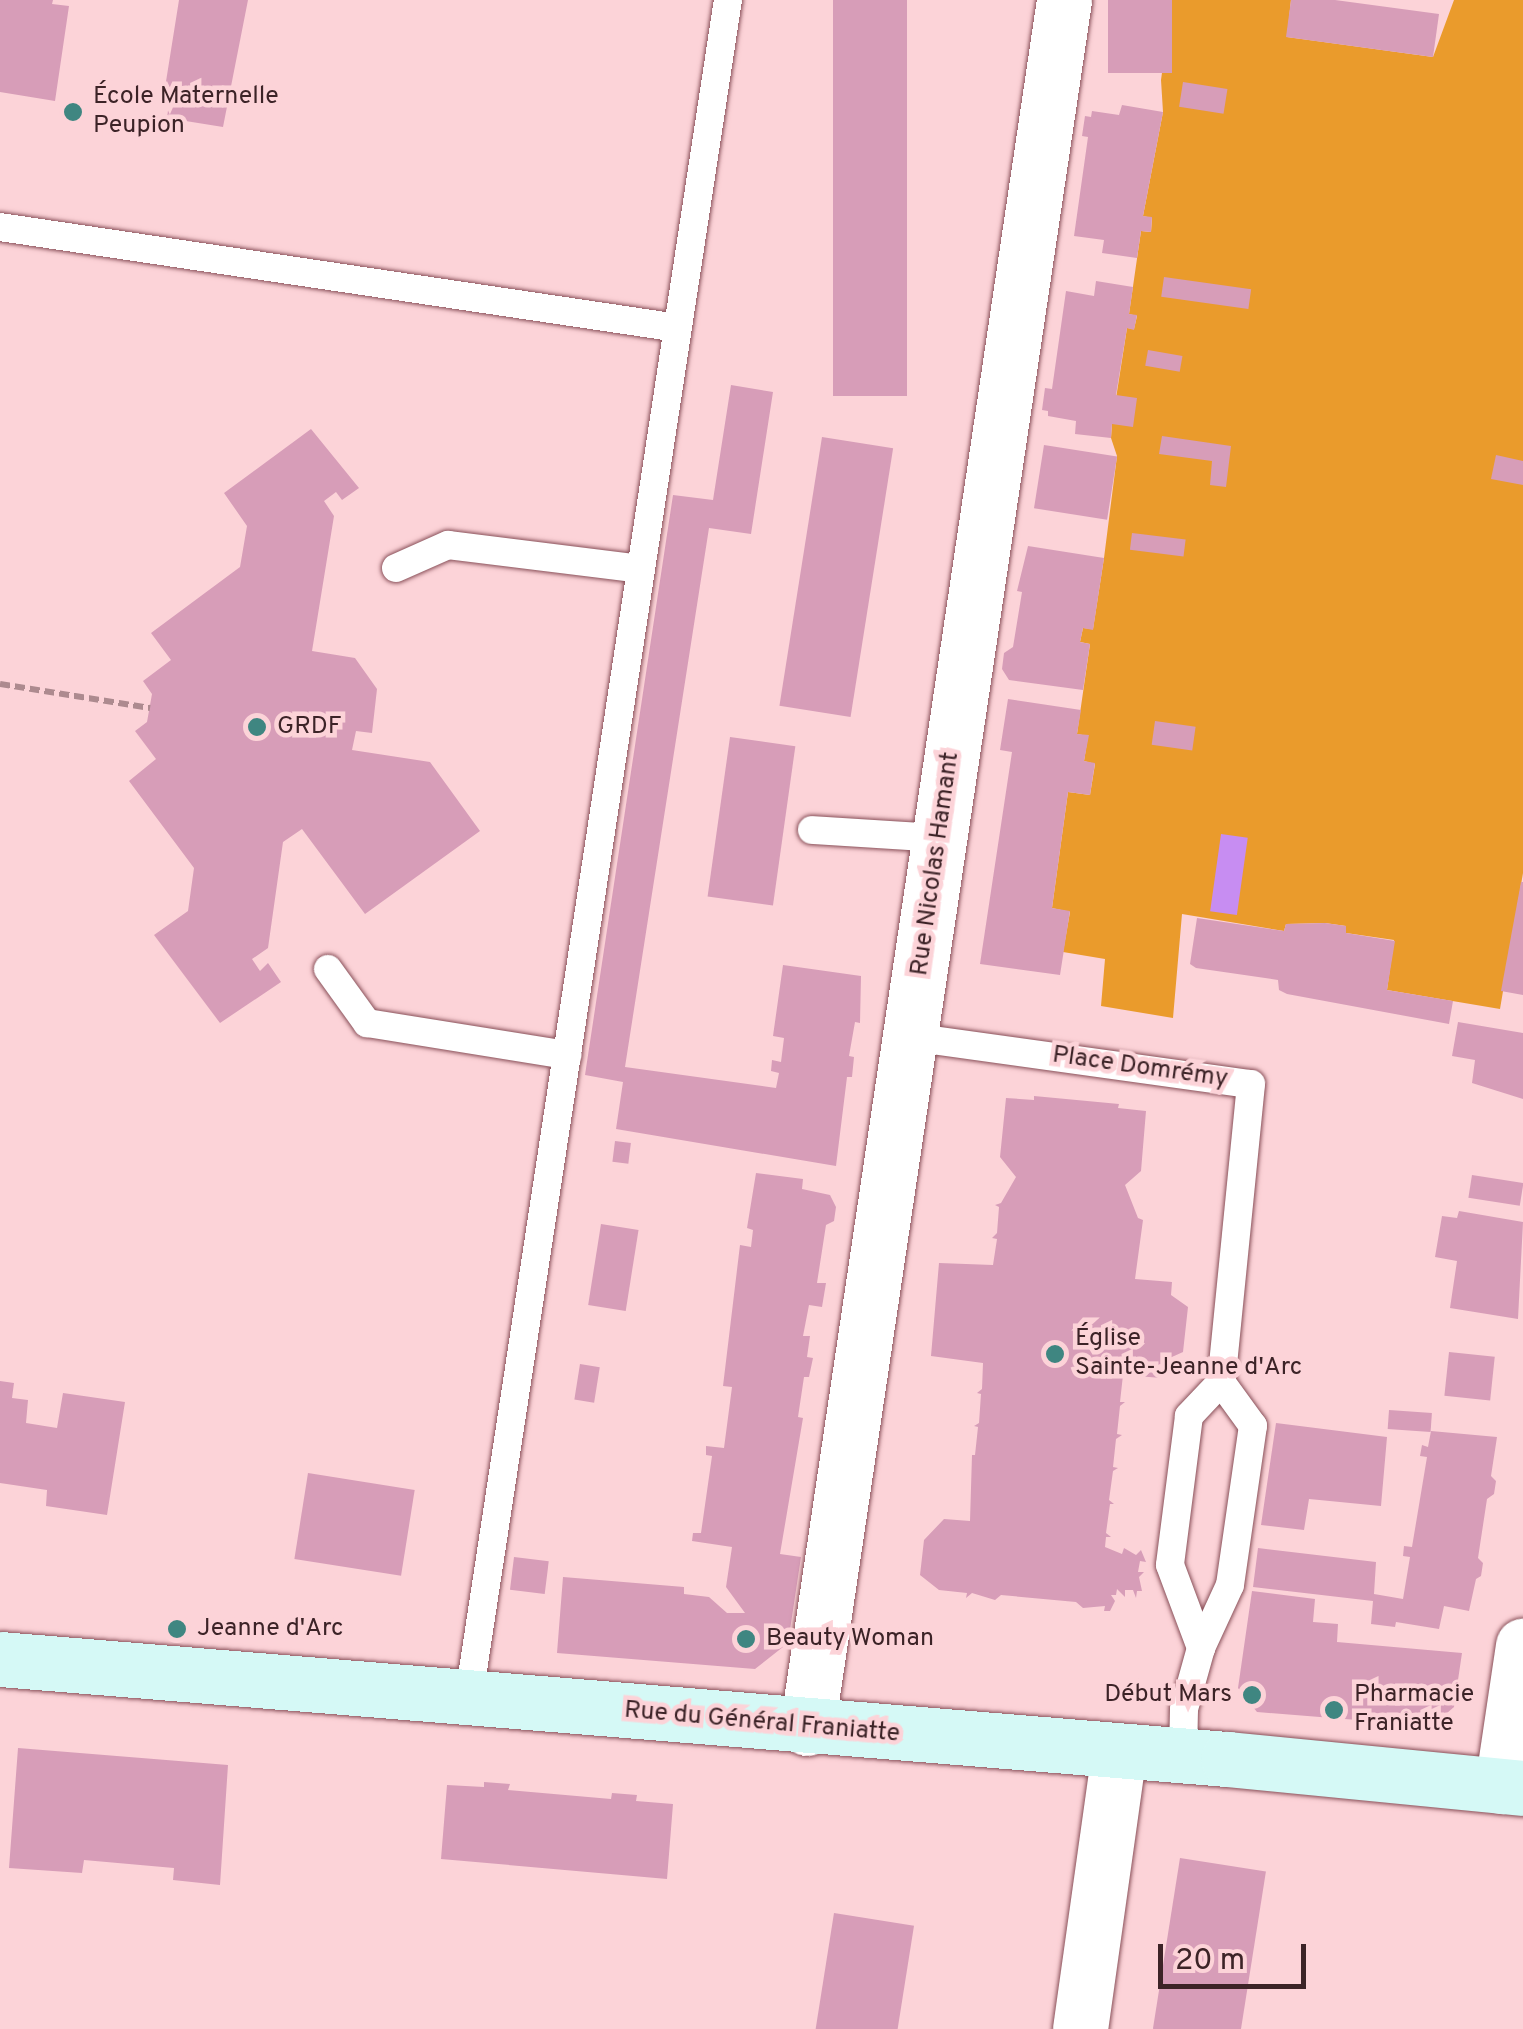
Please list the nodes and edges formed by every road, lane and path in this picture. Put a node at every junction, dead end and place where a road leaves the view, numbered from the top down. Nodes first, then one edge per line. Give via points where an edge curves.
1 (728, 0) edge
2 (1064, 0) edge
3 (0, 228) edge
4 (678, 328) junction
5 (396, 568) dead end
6 (642, 569) junction
7 (0, 684) edge
8 (150, 708) dead end
9 (812, 830) dead end
10 (940, 838) junction
11 (328, 969) dead end
12 (911, 1037) junction
13 (568, 1054) junction
14 (1221, 1382) junction
15 (1523, 1646) edge
16 (1201, 1648) junction
17 (0, 1659) edge
18 (470, 1696) junction
19 (808, 1728) junction
20 (1119, 1752) junction
21 (1183, 1756) junction
22 (1513, 1787) edge
23 (1080, 2029) edge

1 - 4 lane
2 - 10 street, Rue Nicolas Hamant
3 - 4 lane
4 - 6 lane
5 - 6 lane via 448,545
6 - 13 lane
7 - 8 path
9 - 10 lane
10 - 12 street, Rue Nicolas Hamant
11 - 13 lane via 366,1024
12 - 14 lane, Place Domrémy via 1251,1084
12 - 19 street, Rue Nicolas Hamant
13 - 18 lane
14 - 16 lane via 1253,1426 1230,1585
14 - 16 lane via 1189,1416 1170,1565
15 - 22 street
16 - 21 lane via 1184,1709
17 - 18 main road, Rue du Général Franiatte
18 - 19 main road, Rue du Général Franiatte
19 - 20 main road, Rue du Général Franiatte
20 - 21 main road, Rue du Général Franiatte
20 - 23 street
21 - 22 main road, Rue du Général Franiatte

